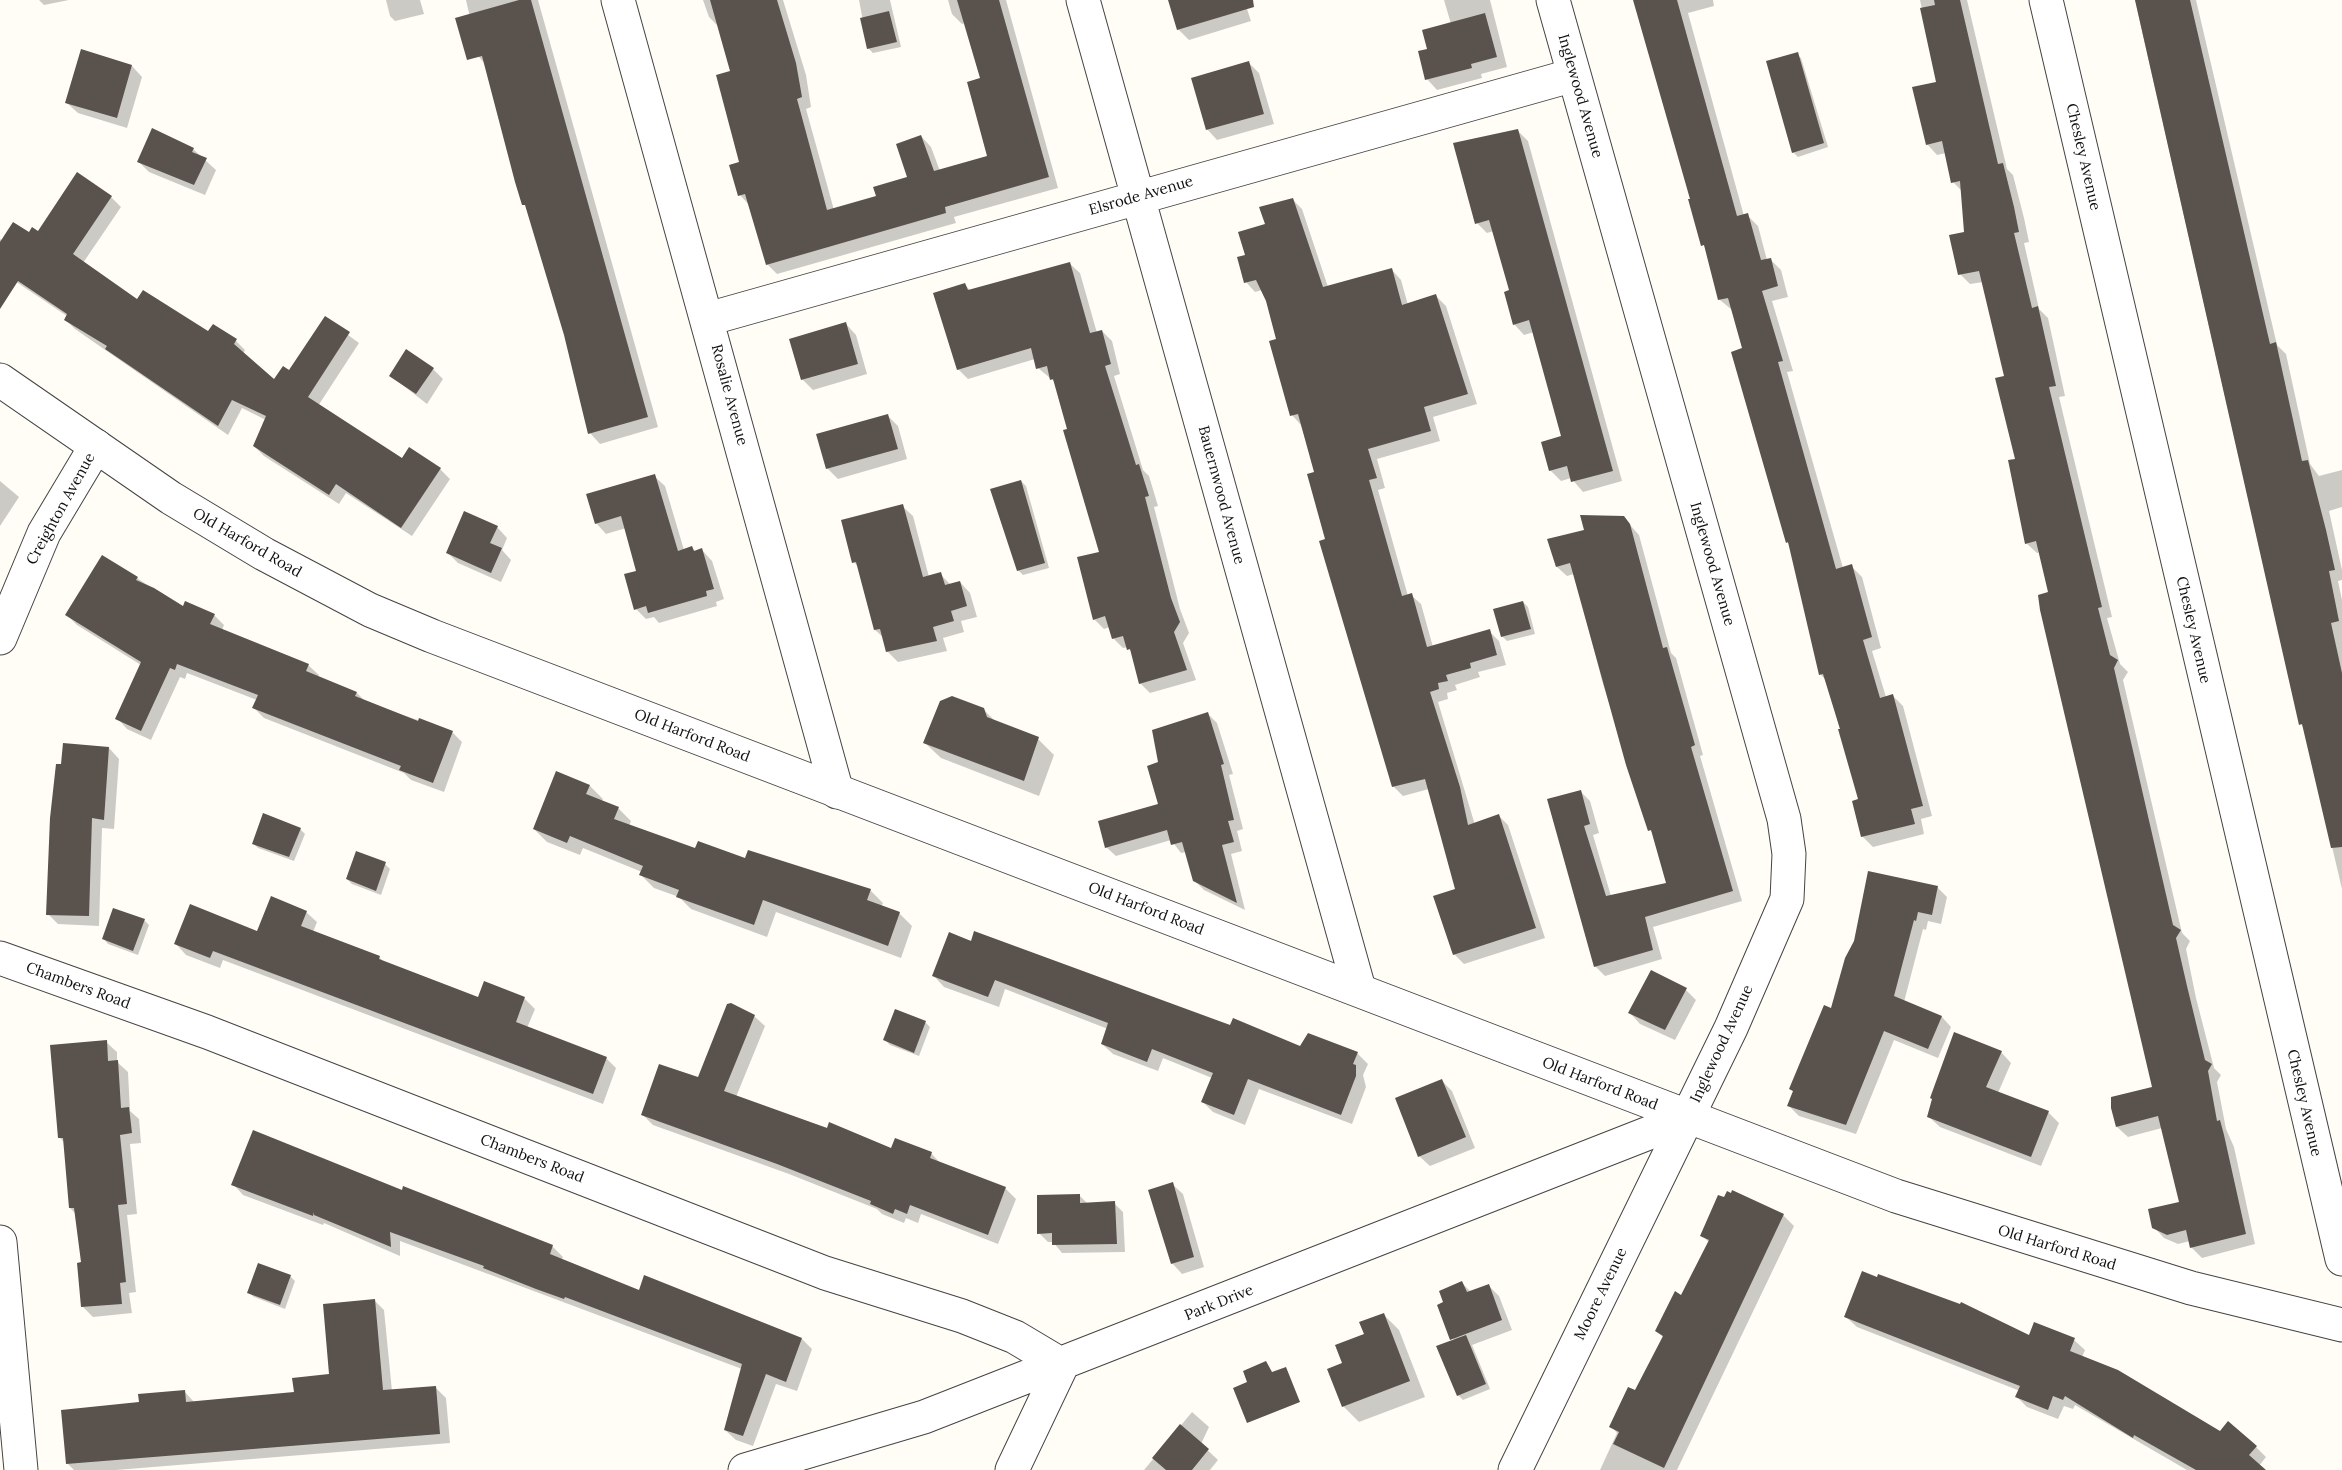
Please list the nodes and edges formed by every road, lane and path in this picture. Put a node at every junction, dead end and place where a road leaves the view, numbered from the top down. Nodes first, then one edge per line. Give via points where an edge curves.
1 (618, 0) edge
2 (1083, 0) edge
3 (1553, 0) edge
4 (2046, 0) edge
5 (1574, 75) junction
6 (1139, 197) junction
7 (708, 319) junction
8 (0, 380) edge
9 (96, 446) junction
10 (0, 638) edge
11 (837, 792) junction
12 (0, 958) edge
13 (1359, 990) junction
14 (1687, 1118) junction
15 (0, 1242) edge
16 (2342, 1259) edge
17 (2342, 1325) edge
18 (1062, 1365) junction
19 (21, 1470) edge
20 (745, 1470) edge
21 (1012, 1470) edge
22 (1515, 1470) edge

1 - 7 street, Rosalie Avenue
2 - 6 street, Bauernwood Avenue
3 - 5 street, Inglewood Avenue
4 - 16 street, Chesley Avenue
5 - 6 street, Elsrode Avenue
5 - 14 street, Inglewood Avenue via 1781,807 1790,854 1787,899
6 - 7 street, Elsrode Avenue
6 - 13 street, Bauernwood Avenue
7 - 11 street, Rosalie Avenue
8 - 9 street, Old Harford Road
9 - 10 street, Creighton Avenue via 45,533
9 - 11 street, Old Harford Road via 223,530 370,610
11 - 13 street, Old Harford Road
12 - 18 street, Chambers Road via 207,1032 825,1273 973,1320 1015,1337
13 - 14 street, Old Harford Road
14 - 17 street, Old Harford Road via 1986,1226 2191,1288
14 - 18 street, Park Drive
14 - 22 street, Moore Avenue
15 - 19 street
18 - 20 street, Park Drive via 924,1417
18 - 21 street

